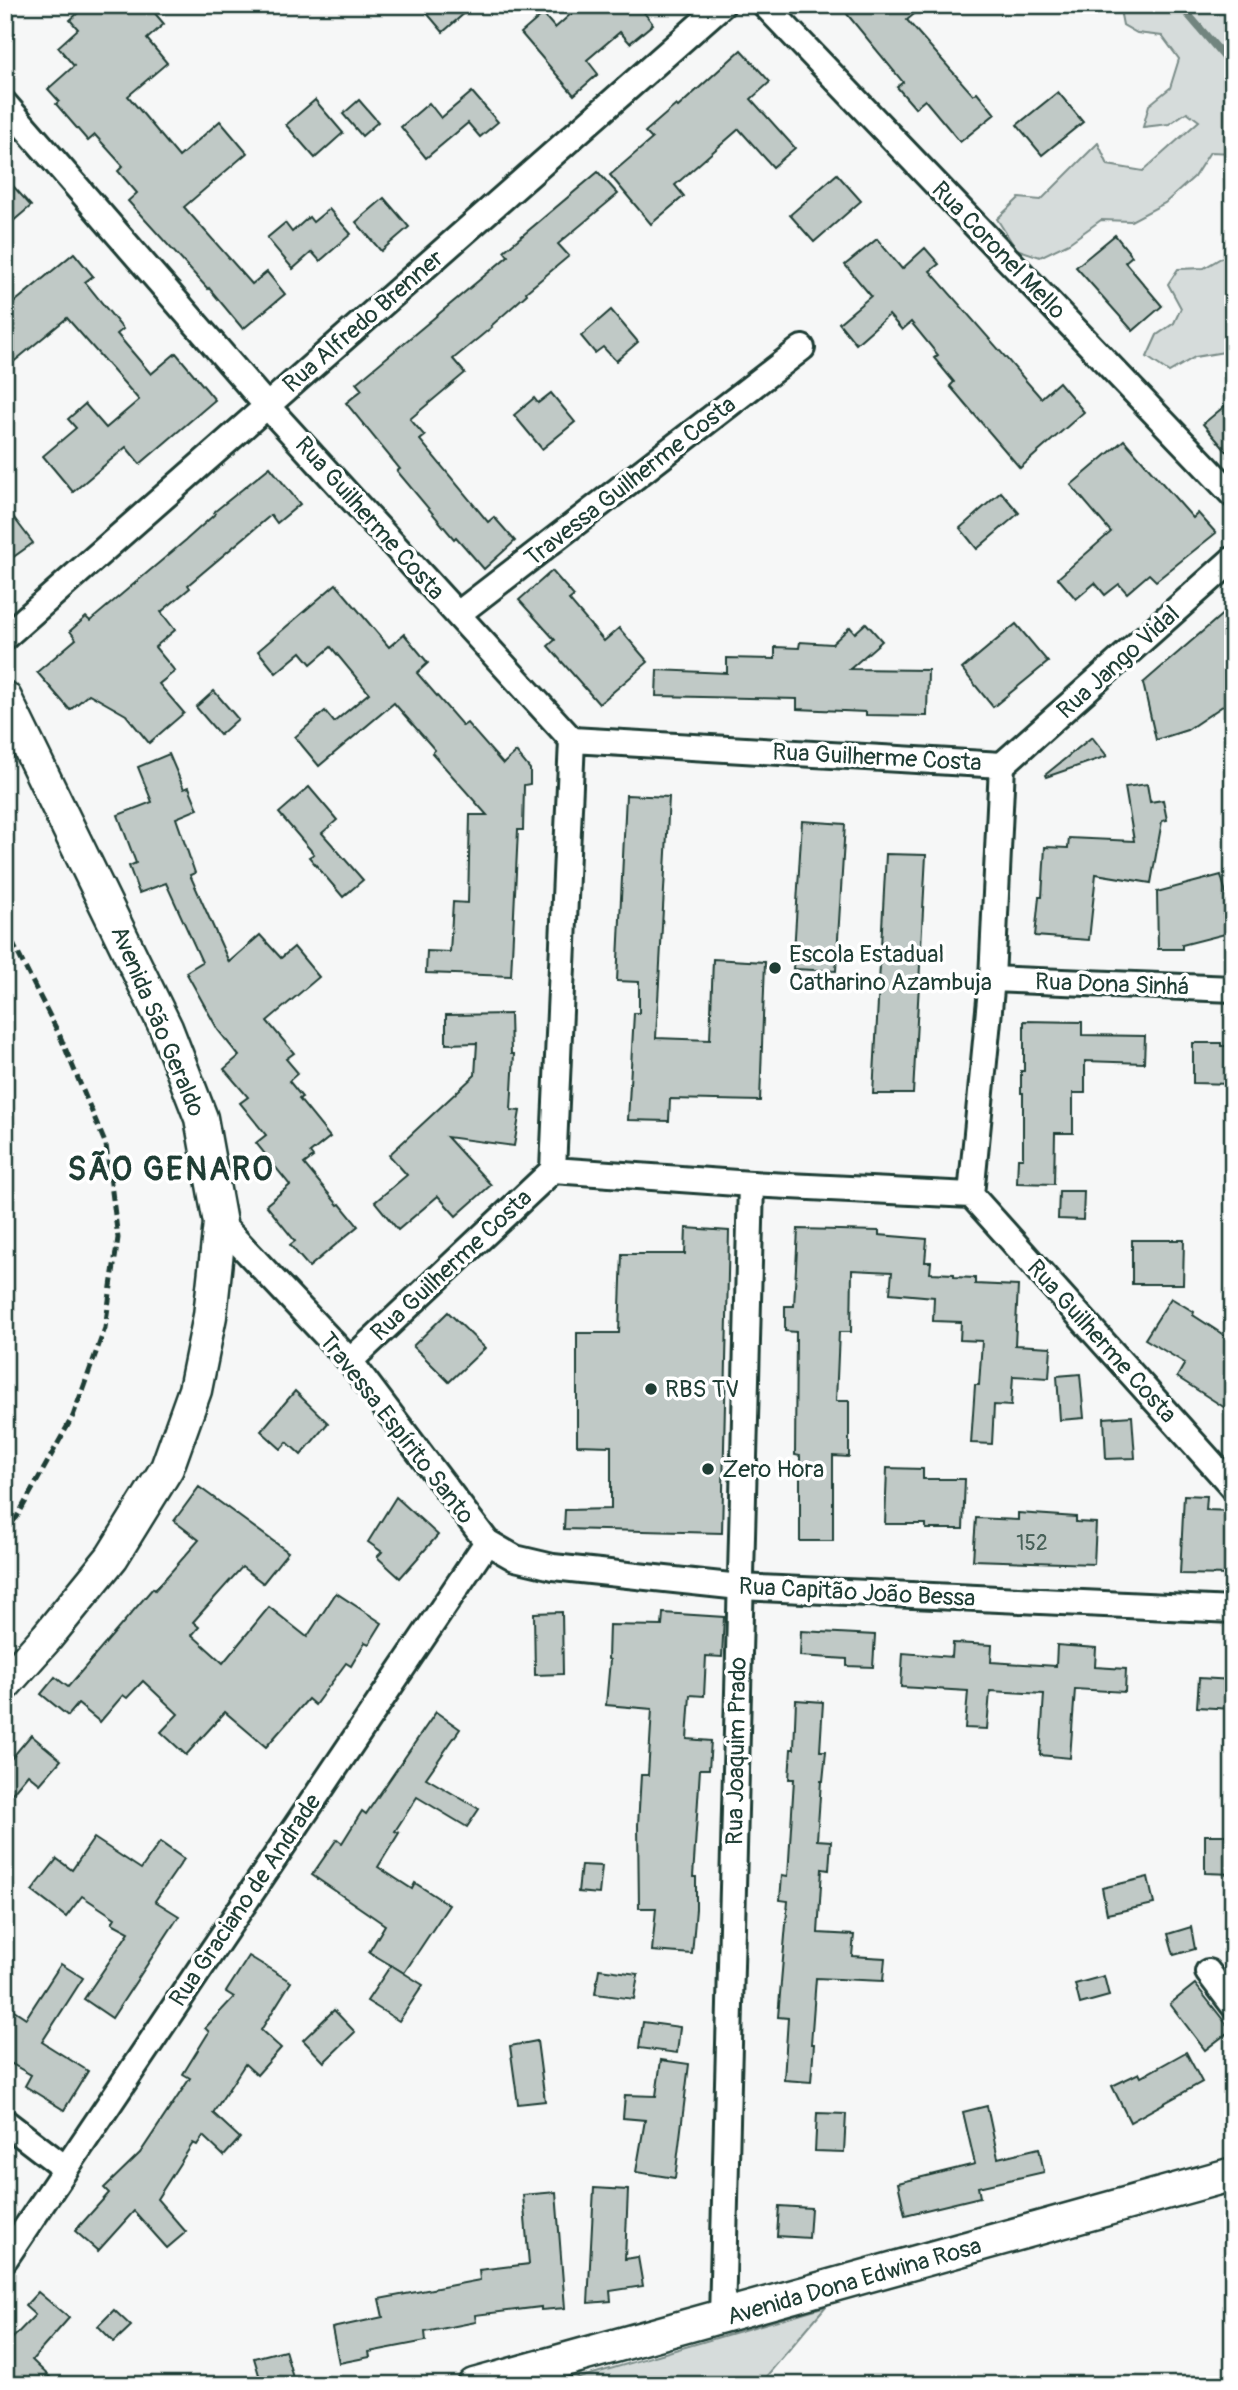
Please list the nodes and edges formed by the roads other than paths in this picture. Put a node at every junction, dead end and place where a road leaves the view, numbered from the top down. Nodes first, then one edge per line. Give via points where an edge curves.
1 (722, 5) edge
2 (765, 5) edge
3 (5, 104) edge
4 (802, 348) dead end
5 (267, 406) junction
6 (1233, 495) edge
7 (1233, 559) edge
8 (458, 614) junction
9 (5, 637) edge
10 (5, 698) edge
11 (572, 740) junction
12 (1003, 765) junction
13 (992, 979) junction
14 (1233, 989) edge
15 (553, 1170) junction
16 (751, 1184) junction
17 (971, 1195) junction
18 (219, 1223) junction
19 (349, 1361) junction
20 (1233, 1487) edge
21 (487, 1542) junction
22 (740, 1587) junction
23 (1233, 1610) edge
24 (5, 1684) edge
25 (1208, 1972) dead end
26 (1233, 2005) edge
27 (5, 2122) edge
28 (65, 2168) junction
29 (1233, 2174) edge
30 (5, 2259) edge
31 (722, 2318) junction
32 (474, 2385) edge

1 - 5 street, Rua Alfredo Brenner
2 - 6 street, Rua Coronel Mello
3 - 5 street, Rua Guilherme Costa
4 - 8 street, Travessa Guilherme Costa
5 - 8 street, Rua Guilherme Costa
5 - 9 street, Rua Alfredo Brenner
7 - 12 street, Rua Jango Vidal
8 - 11 street, Rua Guilherme Costa
10 - 18 street, Avenida São Geraldo via 166,1028 201,1118
11 - 12 street, Rua Guilherme Costa
11 - 15 street, Rua Guilherme Costa
12 - 13 street, Rua Guilherme Costa
13 - 14 street, Rua Dona Sinhá
13 - 17 street, Rua Guilherme Costa
15 - 16 street, Rua Guilherme Costa
15 - 19 street, Rua Guilherme Costa
16 - 17 street, Rua Guilherme Costa
16 - 22 street, Rua Joaquim Prado
17 - 20 street, Rua Guilherme Costa
18 - 19 street, Travessa Espírito Santo
18 - 24 street, Avenida São Geraldo via 210,1317 195,1390 167,1468 113,1557
19 - 21 street, Travessa Espírito Santo
21 - 22 street, Rua Capitão João Bessa via 515,1559 552,1567
21 - 28 street, Rua Graciano de Andrade
22 - 23 street, Rua Capitão João Bessa
22 - 31 street, Rua Joaquim Prado
25 - 26 street
27 - 28 street
28 - 30 street, Rua Graciano de Andrade
29 - 31 street, Avenida Dona Edwina Rosa
31 - 32 street, Avenida Dona Edwina Rosa

